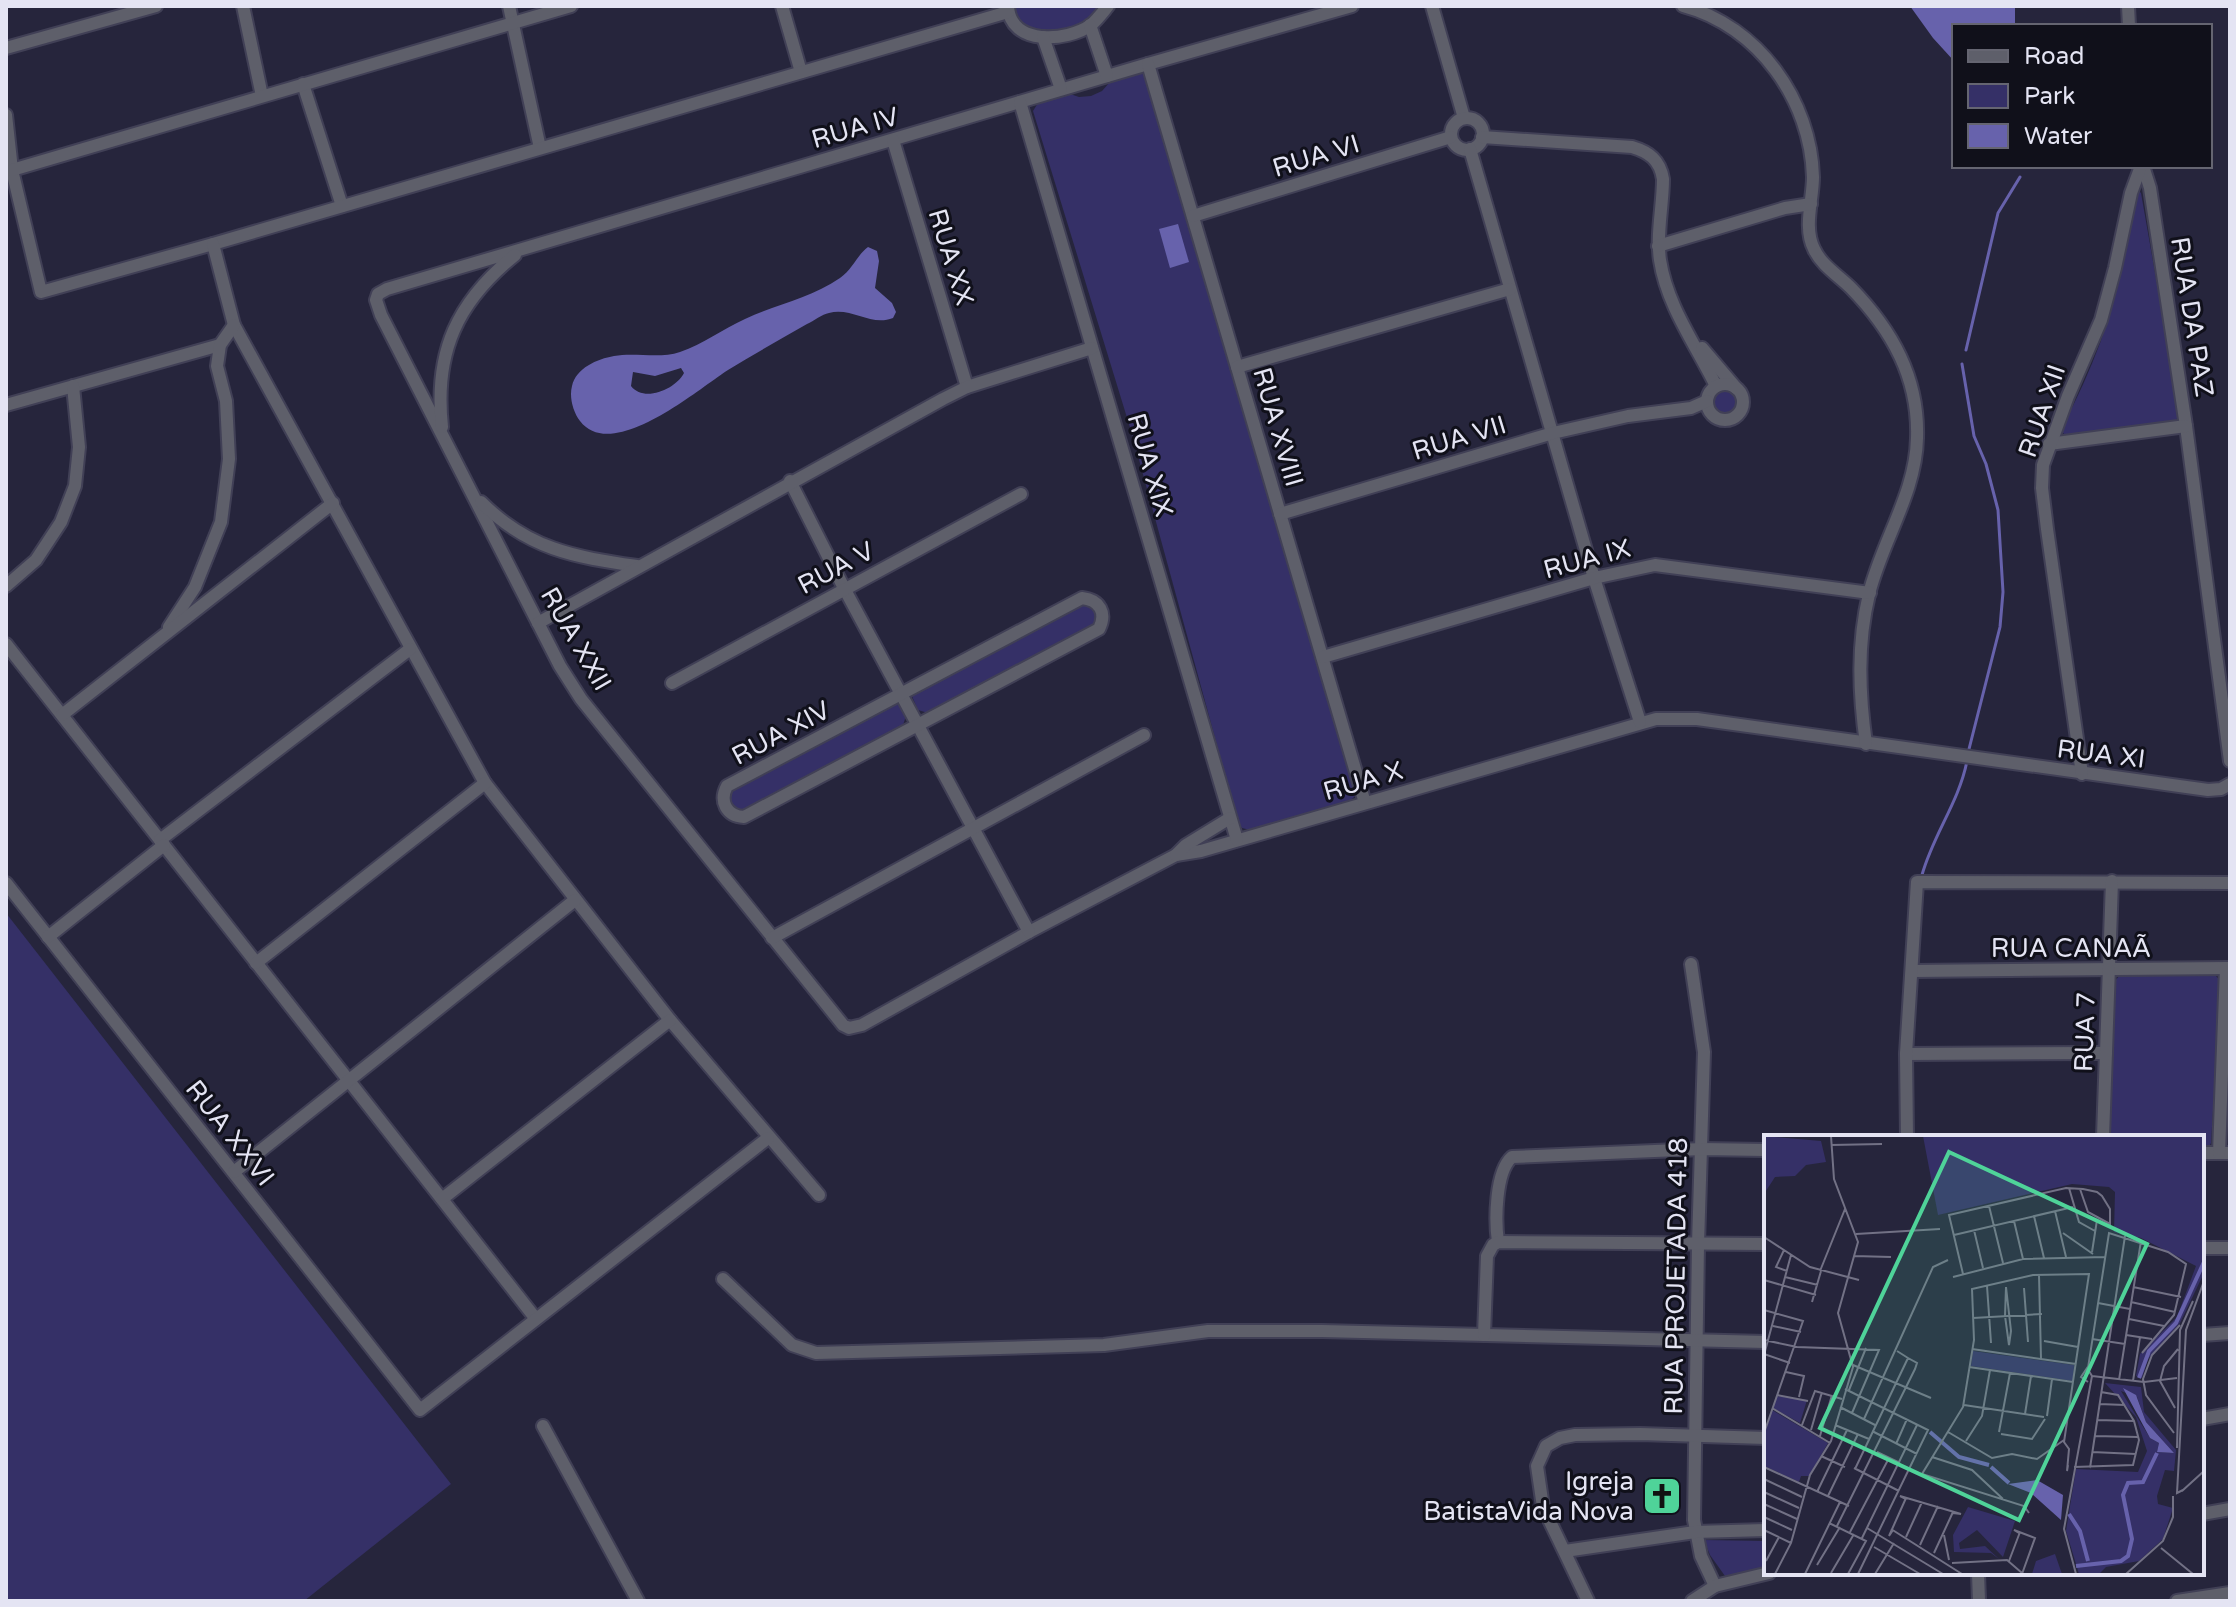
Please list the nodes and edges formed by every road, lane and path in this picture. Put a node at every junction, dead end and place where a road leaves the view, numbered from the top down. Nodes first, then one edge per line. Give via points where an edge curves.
1 (156, 6) edge
2 (243, 6) edge
3 (509, 6) edge
4 (571, 6) edge
5 (782, 6) edge
6 (1108, 6) edge
7 (1352, 6) edge
8 (1432, 6) edge
9 (1683, 6) edge
10 (1008, 9) edge
11 (514, 22) junction
12 (1090, 25) junction
13 (1043, 37) junction
14 (6, 48) edge
15 (1148, 64) junction
16 (801, 72) junction
17 (1107, 76) junction
18 (303, 84) junction
19 (1061, 89) junction
20 (262, 96) junction
21 (1020, 102) junction
22 (6, 115) edge
23 (1464, 118) junction
24 (1451, 137) junction
25 (1482, 137) junction
26 (893, 140) junction
27 (540, 148) junction
28 (1470, 149) junction
29 (2141, 168) edge
30 (2143, 168) edge
31 (12, 170) junction
32 (1811, 204) junction
33 (342, 206) junction
34 (1193, 216) junction
35 (213, 244) junction
36 (1658, 246) junction
37 (522, 250) junction
38 (1510, 289) junction
39 (376, 300) joint
40 (234, 325) junction
41 (1693, 341) junction
42 (220, 345) junction
43 (1092, 348) junction
44 (1237, 367) junction
45 (73, 386) junction
46 (1716, 386) junction
47 (967, 387) junction
48 (1736, 388) junction
49 (1707, 401) junction
50 (6, 405) edge
51 (1653, 413) junction
52 (1716, 418) junction
53 (2186, 426) junction
54 (1553, 433) junction
55 (443, 434) junction
56 (2049, 444) junction
57 (790, 481) junction
58 (473, 494) junction
59 (1021, 494) dead end
60 (333, 503) junction
61 (1280, 514) junction
62 (637, 566) junction
63 (1594, 578) junction
64 (6, 586) edge
65 (844, 588) junction
66 (1870, 593) junction
67 (538, 623) junction
68 (165, 634) junction
69 (6, 644) edge
70 (410, 649) junction
71 (1323, 657) junction
72 (672, 683) dead end
73 (901, 694) junction
74 (62, 715) junction
75 (1640, 722) junction
76 (917, 725) junction
77 (1144, 735) dead end
78 (1866, 744) junction
79 (1966, 758) joint
80 (2230, 761) edge
81 (2082, 774) junction
82 (485, 783) junction
83 (2228, 785) edge
84 (1365, 803) junction
85 (1230, 818) junction
86 (974, 828) junction
87 (1237, 840) junction
88 (162, 843) junction
89 (1176, 855) junction
90 (2112, 881) junction
91 (6, 883) edge
92 (2230, 883) edge
93 (575, 900) junction
94 (1029, 932) junction
95 (48, 937) junction
96 (772, 938) junction
97 (256, 963) junction
98 (1691, 964) dead end
99 (2228, 968) edge
100 (1913, 971) junction
101 (2108, 971) junction
102 (823, 1003) joint
103 (670, 1020) junction
104 (2106, 1053) junction
105 (1906, 1054) junction
106 (2227, 1057) edge
107 (348, 1080) junction
108 (1907, 1135) edge
109 (2103, 1135) edge
110 (768, 1138) junction
111 (1702, 1149) junction
112 (1764, 1150) edge
113 (2224, 1153) edge
114 (234, 1172) junction
115 (819, 1195) dead end
116 (442, 1199) junction
117 (1503, 1242) junction
118 (1698, 1244) junction
119 (1764, 1244) edge
120 (2204, 1248) edge
121 (2230, 1248) edge
122 (723, 1279) dead end
123 (536, 1319) junction
124 (2230, 1333) edge
125 (1484, 1335) junction
126 (2204, 1335) edge
127 (1696, 1341) junction
128 (1764, 1342) edge
129 (2230, 1414) edge
130 (2204, 1419) edge
131 (543, 1426) dead end
132 (1694, 1437) junction
133 (1764, 1438) edge
134 (2230, 1509) edge
135 (2204, 1514) edge
136 (1764, 1530) edge
137 (1695, 1532) junction
138 (1565, 1551) junction
139 (1764, 1574) edge
140 (1978, 1575) edge
141 (1715, 1586) junction
142 (2230, 1593) edge
143 (638, 1601) edge
144 (1588, 1601) edge
145 (1692, 1601) edge
146 (1979, 1601) edge
147 (2177, 1601) edge

1 - 14 street
2 - 20 street
3 - 11 street
4 - 11 street
5 - 16 street
6 - 12 street
7 - 15 street, RUA IV
8 - 23 street
9 - 32 street via 1742,36 1780,75 1809,143
10 - 13 street via 1021,31
10 - 16 street
11 - 18 street
11 - 27 street
12 - 13 street
12 - 17 street
13 - 19 street
15 - 17 street, RUA IV
15 - 34 street, RUA XVIII
16 - 27 street
17 - 19 street, RUA IV
18 - 20 street
18 - 33 street
19 - 21 street, RUA IV
20 - 31 street
21 - 26 street, RUA IV
21 - 43 street, RUA XIX
22 - 31 street
23 - 24 street via 1452,127
23 - 25 street via 1478,123
24 - 28 street via 1456,146
24 - 34 street, RUA VI
25 - 28 street
25 - 36 street via 1632,147 1649,154 1663,179
26 - 37 street, RUA IV
26 - 47 street, RUA XX
27 - 33 street
28 - 38 street
29 - 56 street, RUA XII via 2101,320
30 - 53 street, RUA DA PAZ
31 - 35 street via 41,292
32 - 36 street
32 - 66 street via 1816,253 1884,326 1907,371 1915,402 1914,469
33 - 35 street
34 - 44 street, RUA XVIII
35 - 40 street
36 - 41 street via 1668,294
37 - 39 street, RUA IV via 387,289
37 - 55 street via 482,284 459,316 441,374
38 - 44 street
38 - 54 street
39 - 55 street, RUA XXII
40 - 42 street
40 - 60 street
41 - 46 street
41 - 48 street
42 - 45 street
42 - 68 street via 217,366 226,401 229,459 221,522 195,587
43 - 47 street
43 - 85 street, RUA XIX
44 - 61 street, RUA XVIII
45 - 50 street
45 - 64 street via 79,447 75,486 61,522 36,560
46 - 48 street
46 - 49 street
47 - 57 street
48 - 52 street via 1743,397 1740,412 1727,420
49 - 51 street
49 - 52 street
51 - 52 street
51 - 54 street, RUA VII
53 - 56 street
53 - 80 street, RUA DA PAZ
54 - 61 street, RUA VII
54 - 63 street
55 - 58 street, RUA XXII
56 - 81 street, RUA XII via 2042,488
57 - 62 street
57 - 65 street
58 - 62 street via 499,520 557,552
58 - 67 street, RUA XXII
59 - 65 street, RUA V
60 - 68 street
60 - 70 street
61 - 71 street, RUA XVIII
62 - 67 street
63 - 66 street, RUA IX via 1667,565
63 - 71 street, RUA IX
63 - 75 street
65 - 72 street, RUA V
65 - 73 street
66 - 78 street via 1859,681
67 - 96 street, RUA XXII via 581,699
68 - 74 street
69 - 74 street
70 - 82 street
70 - 88 street
71 - 84 street, RUA XVIII
73 - 76 street
73 - 76 street, RUA XIV via 727,786 725,807 744,817
73 - 76 street, RUA XIV via 1082,598 1101,608 1099,629
74 - 88 street
75 - 78 street, RUA X via 1697,719
75 - 84 street, RUA X
76 - 86 street
77 - 86 street
78 - 79 street, RUA X
79 - 81 street, RUA XI
81 - 83 street, RUA XI via 2208,790
82 - 93 street
82 - 97 street
84 - 87 street, RUA X
85 - 87 street, RUA XIX
85 - 89 street
86 - 94 street
86 - 96 street
87 - 89 street, RUA X
88 - 95 street
88 - 97 street
89 - 94 street, RUA X
90 - 92 street
90 - 100 street via 1917,882
90 - 101 street, RUA 7
91 - 95 street, RUA XXVI
93 - 103 street
93 - 107 street
94 - 102 street, RUA X via 856,1028 843,1025
95 - 114 street, RUA XXVI
96 - 102 street, RUA XXII
97 - 107 street
98 - 111 street, RUA PROJETADA 418 via 1704,1052
99 - 101 street, RUA CANAÃ
99 - 106 street
100 - 101 street, RUA CANAÃ
100 - 105 street
101 - 104 street, RUA 7
103 - 110 street
103 - 116 street
104 - 105 street
104 - 109 street, RUA 7
105 - 108 street
106 - 113 street
107 - 114 street
107 - 116 street
110 - 115 street
110 - 123 street
111 - 112 street
111 - 117 street via 1517,1156 1507,1161 1498,1199
111 - 118 street, RUA PROJETADA 418
114 - 123 street, RUA XXVI via 420,1410
116 - 123 street
117 - 118 street
117 - 125 street via 1493,1245 1487,1256
118 - 119 street
118 - 127 street, RUA PROJETADA 418
120 - 121 street
122 - 125 street via 792,1345 816,1353 1104,1345 1208,1331
124 - 126 street
125 - 127 street
127 - 128 street
127 - 132 street, RUA PROJETADA 418
129 - 130 street
131 - 143 street
132 - 133 street
132 - 137 street, RUA PROJETADA 418
132 - 138 street via 1575,1435 1546,1446 1537,1466 1540,1493
134 - 135 street
136 - 137 street
137 - 138 street
137 - 141 street, RUA PROJETADA 418
138 - 144 street
139 - 141 street
140 - 146 street
141 - 145 street
142 - 147 street

